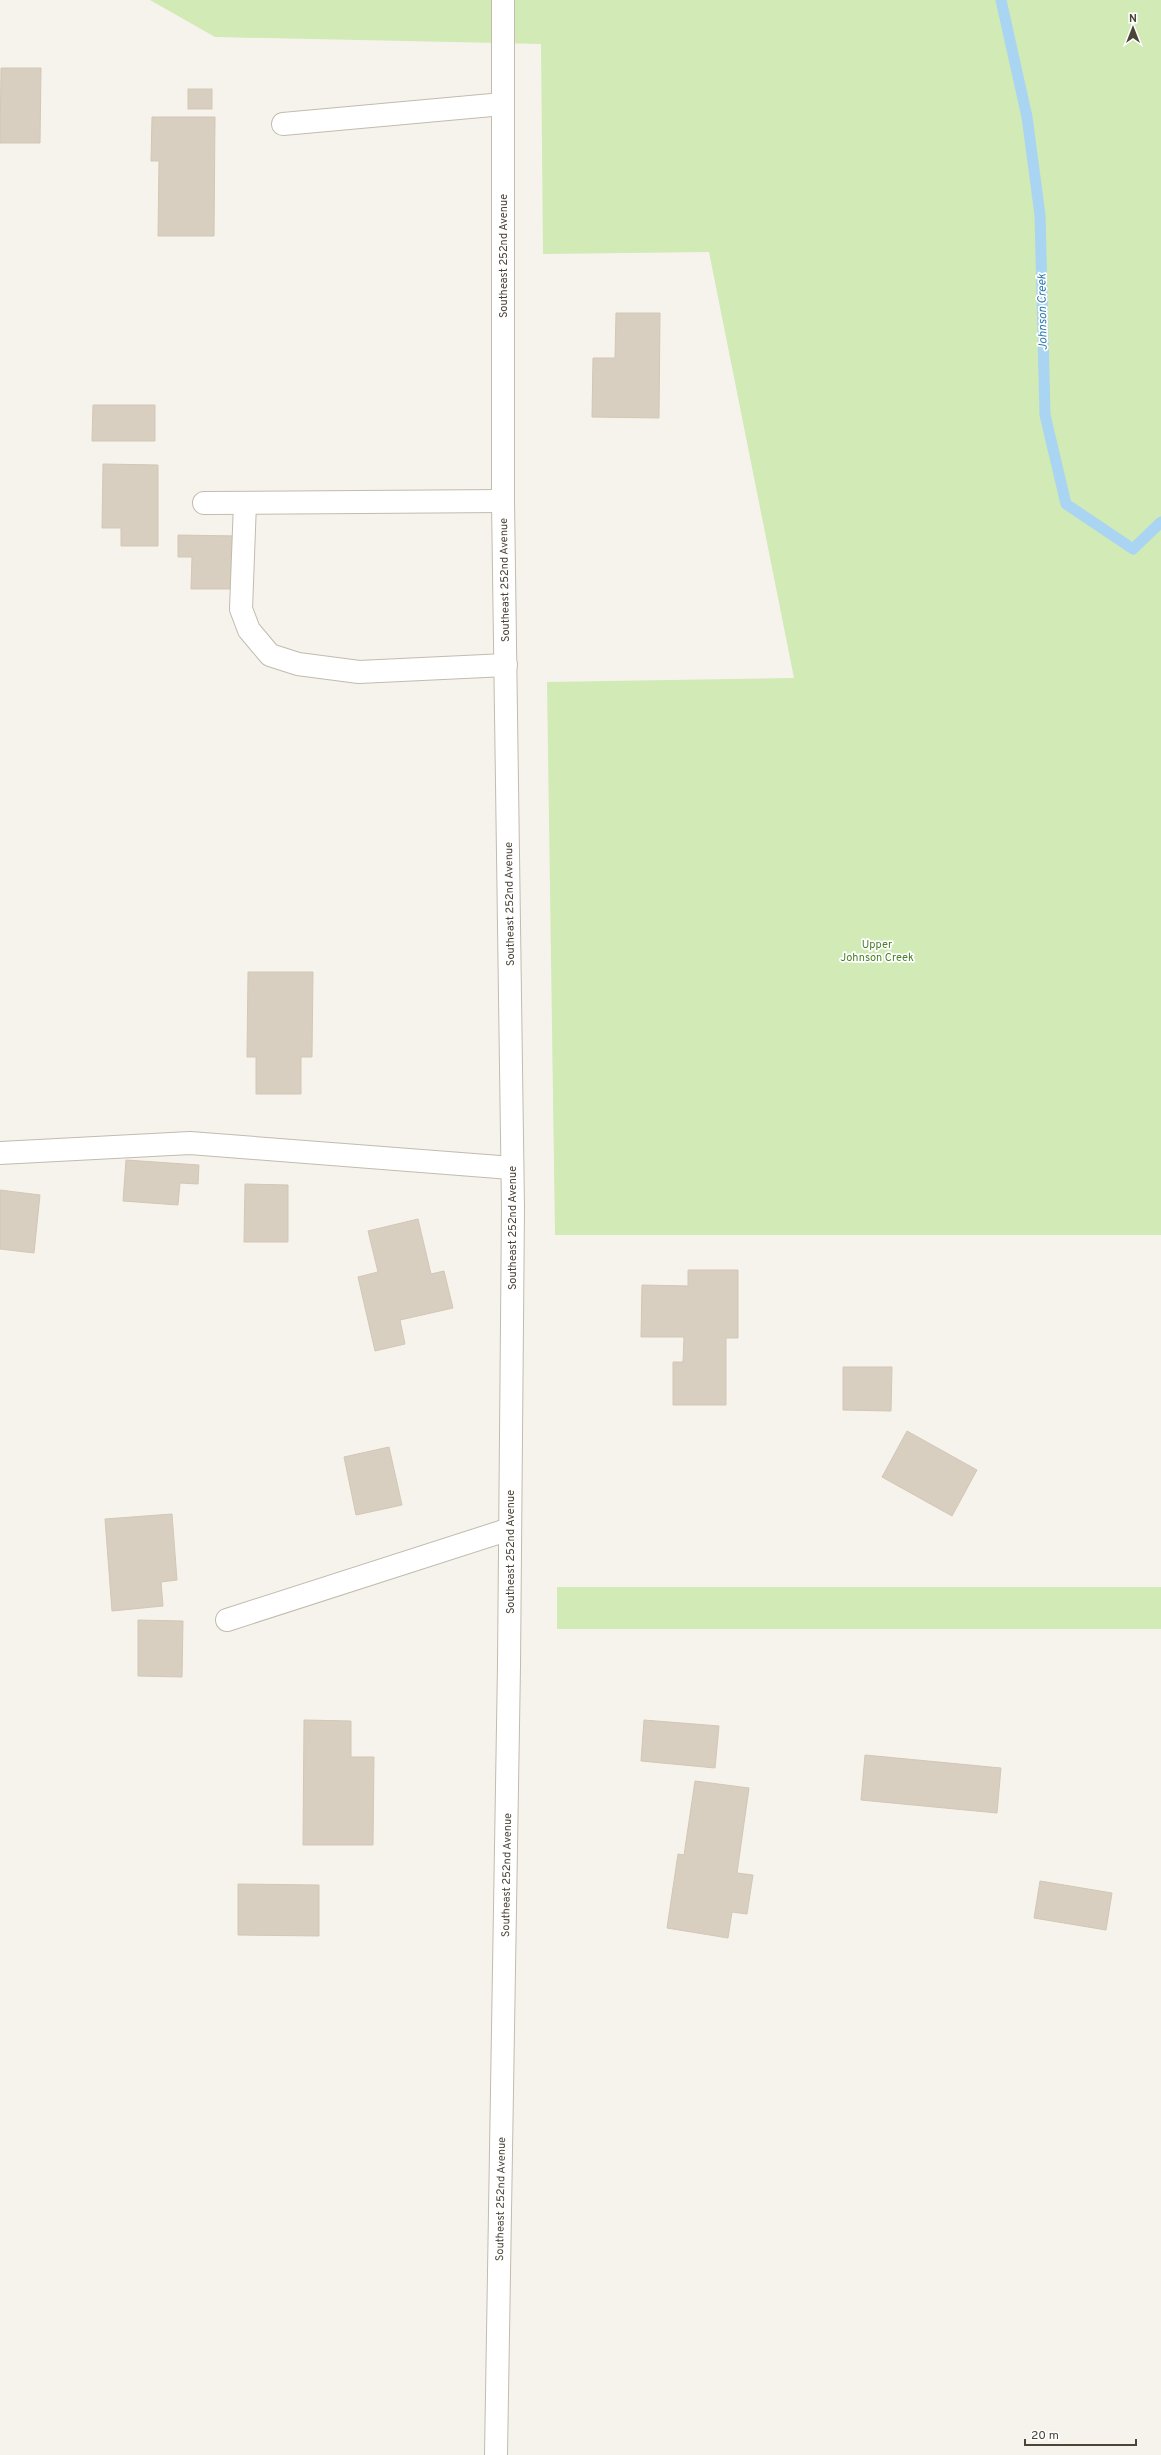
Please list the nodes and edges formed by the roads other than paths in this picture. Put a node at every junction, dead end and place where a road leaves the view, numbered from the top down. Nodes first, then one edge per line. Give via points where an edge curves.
1 (503, 0) edge
2 (503, 104) junction
3 (283, 124) dead end
4 (503, 501) junction
5 (204, 503) dead end
6 (245, 503) junction
7 (506, 665) junction
8 (0, 1153) edge
9 (512, 1168) junction
10 (510, 1529) junction
11 (227, 1620) dead end
12 (496, 2455) edge

1 - 2 street, Southeast 252nd Avenue
2 - 3 street
2 - 4 street, Southeast 252nd Avenue
4 - 6 street
4 - 7 street, Southeast 252nd Avenue
5 - 6 street
6 - 7 street via 241,609 249,630 270,655 298,664 359,672
7 - 9 street, Southeast 252nd Avenue
8 - 9 street via 190,1143
9 - 10 street, Southeast 252nd Avenue
10 - 11 street
10 - 12 street, Southeast 252nd Avenue

